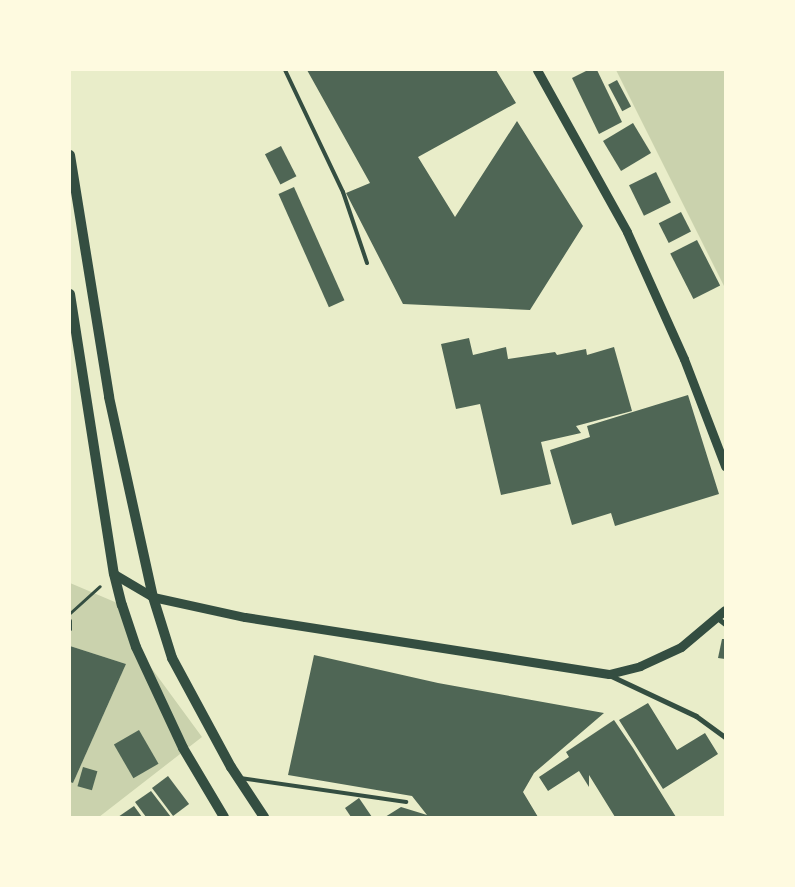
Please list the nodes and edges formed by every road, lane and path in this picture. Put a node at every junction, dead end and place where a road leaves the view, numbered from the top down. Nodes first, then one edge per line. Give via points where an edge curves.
1 (285, 70) edge
2 (537, 70) edge
3 (70, 154) edge
4 (367, 263) dead end
5 (70, 294) edge
6 (725, 466) edge
7 (114, 574) junction
8 (153, 597) junction
9 (725, 610) edge
10 (70, 613) edge
11 (716, 618) junction
12 (70, 620) edge
13 (725, 624) edge
14 (70, 629) edge
15 (609, 674) junction
16 (725, 737) edge
17 (238, 778) junction
18 (406, 802) dead end
19 (224, 817) edge
20 (264, 817) edge

1 - 4 lane via 343,192
2 - 6 street via 627,232 684,360
3 - 8 main road via 109,397
5 - 7 main road
7 - 8 street
7 - 10 path
7 - 19 main road via 136,647 184,748
8 - 15 street via 244,617
8 - 17 main road via 172,658
9 - 11 street
11 - 13 street
11 - 15 street via 681,647 640,666
12 - 14 path
15 - 16 street via 696,716
17 - 18 lane
17 - 20 main road

